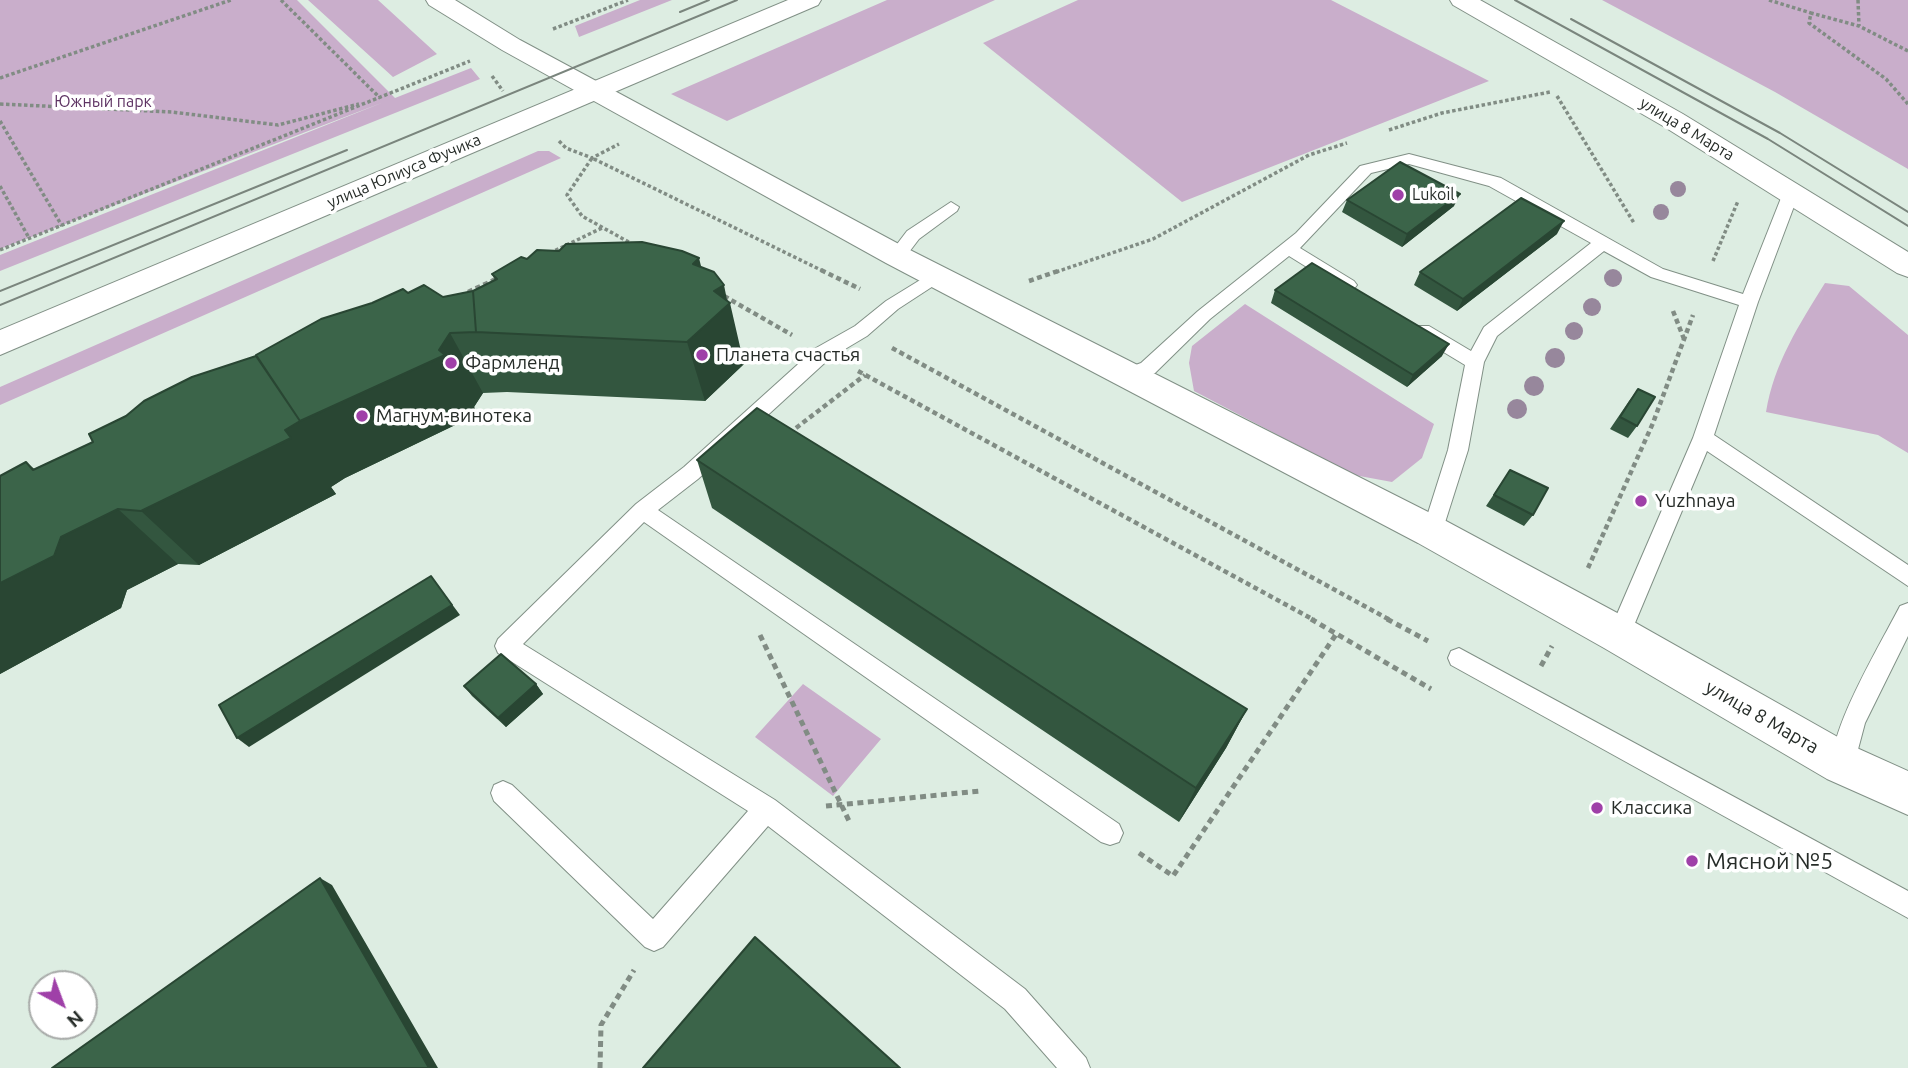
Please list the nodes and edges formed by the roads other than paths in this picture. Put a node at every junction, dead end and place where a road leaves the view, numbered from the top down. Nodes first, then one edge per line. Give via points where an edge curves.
1 (438, 0) edge
2 (808, 0) edge
3 (1462, 0) edge
4 (594, 91) junction
5 (1791, 193) junction
6 (951, 207) dead end
7 (1603, 243) junction
8 (1288, 248) junction
9 (897, 256) junction
10 (1908, 267) edge
11 (938, 275) junction
12 (1358, 291) edge
13 (1749, 302) junction
14 (1405, 320) edge
15 (0, 343) edge
16 (1475, 362) junction
17 (1129, 375) junction
18 (1703, 438) junction
19 (643, 510) junction
20 (1432, 532) junction
21 (1908, 577) edge
22 (1908, 613) edge
23 (1619, 635) junction
24 (1459, 658) road end
25 (1843, 764) junction
26 (503, 793) dead end
27 (1908, 793) edge
28 (766, 809) junction
29 (1110, 833) road end
30 (1908, 905) edge
31 (1076, 1068) edge

1 - 4 street, улица 8 Марта
2 - 4 street, улица Юлиуса Фучика
3 - 5 street, улица 8 Марта
4 - 9 street, улица 8 Марта
4 - 15 street, улица Юлиуса Фучика
5 - 10 street, улица 8 Марта
5 - 13 lane
6 - 9 lane via 913,235
7 - 8 lane via 1495,182 1409,159 1366,169
7 - 13 lane via 1657,274
7 - 16 lane via 1490,332
8 - 12 lane
8 - 17 lane via 1204,315 1148,368
9 - 11 street, улица 8 Марта
11 - 17 street, улица 8 Марта
11 - 19 lane via 862,331 823,353 691,473
13 - 18 lane
14 - 16 lane
16 - 20 lane via 1458,450
17 - 20 street, улица 8 Марта
18 - 21 lane
18 - 23 lane
19 - 28 lane via 506,646
19 - 29 lane
20 - 23 street, улица 8 Марта
22 - 25 lane via 1853,722
23 - 25 street, улица 8 Марта
24 - 30 lane
25 - 27 street, улица 8 Марта
26 - 28 lane via 654,938
28 - 31 lane via 1015,999

